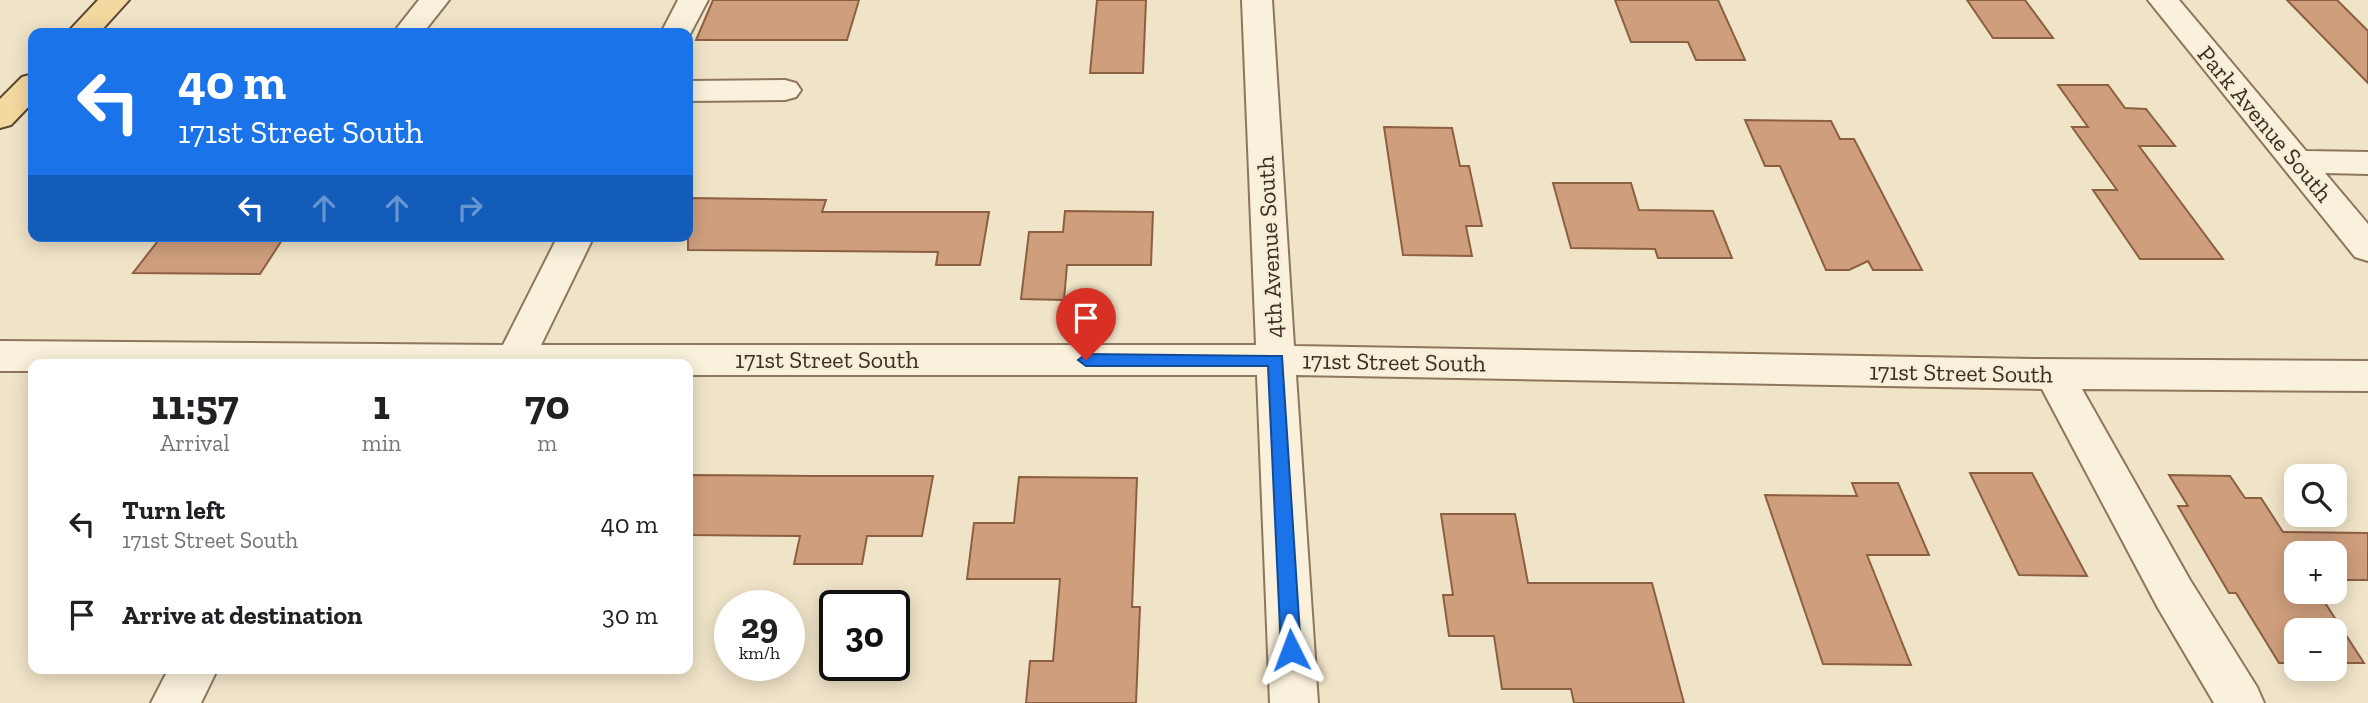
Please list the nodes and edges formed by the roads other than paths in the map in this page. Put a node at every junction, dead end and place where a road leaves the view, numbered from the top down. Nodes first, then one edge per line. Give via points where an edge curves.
1 (114, 0) edge
2 (434, 0) edge
3 (693, 0) edge
4 (1257, 0) edge
5 (2163, 0) edge
6 (87, 28) edge
7 (412, 28) edge
8 (679, 28) edge
9 (28, 89) edge
10 (785, 90) dead end
11 (693, 91) edge
12 (0, 118) edge
13 (2296, 162) junction
14 (2368, 163) edge
15 (573, 242) edge
16 (2368, 248) edge
17 (0, 356) edge
18 (184, 359) edge
19 (515, 359) edge
20 (693, 360) edge
21 (1276, 360) junction
22 (2054, 374) junction
23 (2368, 376) edge
24 (192, 674) edge
25 (175, 703) edge
26 (1294, 703) edge
27 (2240, 703) edge

1 - 6 main road
2 - 7 street
3 - 8 street
4 - 21 street, 4th Avenue South
5 - 13 street, Park Avenue South
9 - 12 main road
10 - 11 street
13 - 14 street
13 - 16 street, Park Avenue South
15 - 19 street
17 - 18 street, 171st Street South
20 - 21 street, 171st Street South
21 - 22 street, 171st Street South
21 - 26 street, 4th Avenue South
22 - 23 street, 171st Street South
22 - 27 street via 2174,594
24 - 25 street

